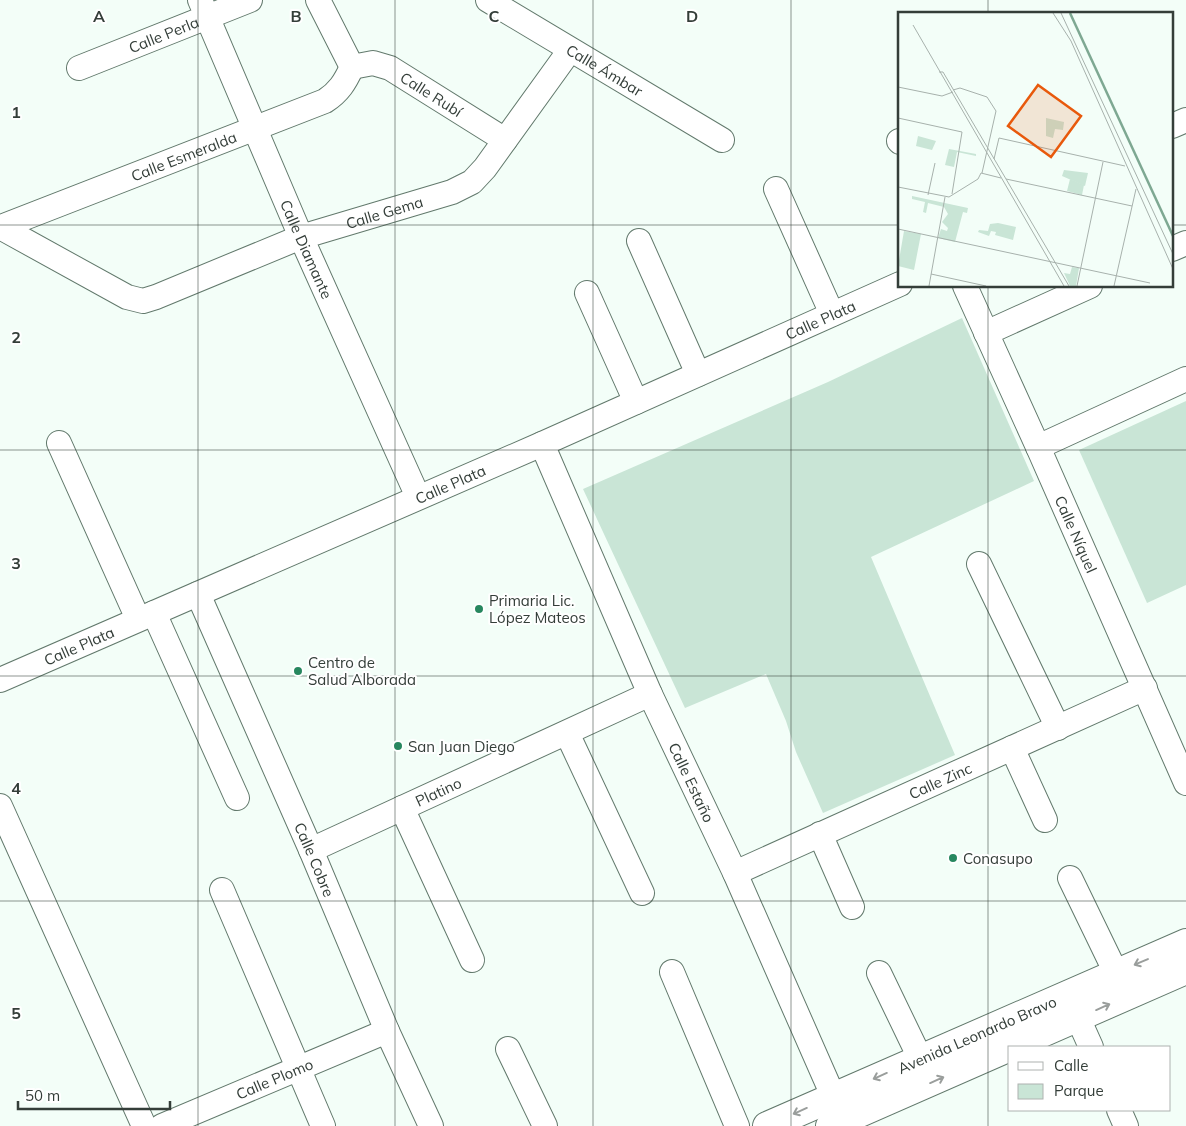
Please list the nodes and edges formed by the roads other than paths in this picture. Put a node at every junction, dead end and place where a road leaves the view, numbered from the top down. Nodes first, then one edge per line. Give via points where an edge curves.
1 (250, 0) edge
2 (318, 0) edge
3 (488, 0) edge
4 (204, 8) edge
5 (570, 50) junction
6 (352, 67) junction
7 (79, 68) dead end
8 (1186, 120) edge
9 (1174, 125) edge
10 (256, 129) junction
11 (505, 140) junction
12 (722, 140) dead end
13 (776, 189) dead end
14 (1, 227) edge
15 (302, 237) junction
16 (639, 241) dead end
17 (1186, 243) edge
18 (1174, 248) edge
19 (898, 285) edge
20 (966, 288) edge
21 (1086, 288) edge
22 (587, 293) dead end
23 (832, 314) junction
24 (986, 333) junction
25 (698, 374) junction
26 (1186, 379) edge
27 (636, 402) junction
28 (59, 443) dead end
29 (542, 444) junction
30 (1038, 447) junction
31 (418, 497) junction
32 (979, 564) dead end
33 (198, 594) junction
34 (146, 616) junction
35 (1, 677) edge
36 (1145, 688) junction
37 (650, 694) junction
38 (1058, 728) junction
39 (567, 733) junction
40 (1012, 748) junction
41 (1186, 783) edge
42 (237, 798) dead end
43 (0, 806) edge
44 (402, 808) junction
45 (1044, 820) dead end
46 (820, 834) junction
47 (311, 850) junction
48 (735, 873) junction
49 (1070, 878) dead end
50 (222, 890) dead end
51 (642, 893) dead end
52 (852, 907) dead end
53 (1186, 943) edge
54 (472, 960) dead end
55 (1186, 970) edge
56 (672, 972) dead end
57 (879, 973) dead end
58 (1116, 974) junction
59 (1078, 1018) junction
60 (388, 1031) junction
61 (1012, 1046) edge
62 (1091, 1046) edge
63 (1008, 1048) edge
64 (508, 1049) dead end
65 (920, 1058) junction
66 (297, 1069) junction
67 (1119, 1111) edge
68 (836, 1114) edge
69 (144, 1126) edge
70 (162, 1126) edge
71 (323, 1126) edge
72 (431, 1126) edge
73 (545, 1126) edge
74 (737, 1126) edge
75 (767, 1126) edge
76 (1126, 1126) edge

1 - 4 street, Calle Perla
2 - 6 street
3 - 5 street, Calle Ámbar
4 - 7 street, Calle Perla
4 - 10 street, Calle Diamante
5 - 11 street, Calle Gema
5 - 12 street, Calle Ámbar
6 - 10 street, Calle Esmeralda via 337,93 325,101
6 - 11 street, Calle Rubí via 373,63 390,68
8 - 9 street
10 - 14 street, Calle Esmeralda
10 - 15 street, Calle Diamante
11 - 15 street, Calle Gema via 472,182 452,192
13 - 23 street
14 - 15 street, Calle Gema via 127,297 143,301
15 - 31 street, Calle Diamante
16 - 25 street
17 - 18 street
19 - 23 street, Calle Plata
20 - 24 street, Calle Níquel
21 - 24 street
22 - 27 street
23 - 25 street, Calle Plata
24 - 30 street, Calle Níquel
25 - 27 street, Calle Plata
26 - 30 street
27 - 29 street, Calle Plata
28 - 34 street
29 - 31 street, Calle Plata
29 - 37 street, Calle Estaño
30 - 36 street, Calle Níquel
31 - 33 street, Calle Plata
32 - 38 street
33 - 34 street, Calle Plata
33 - 47 street, Calle Cobre
34 - 35 street, Calle Plata
34 - 42 street
36 - 38 street, Calle Zinc
36 - 41 street, Calle Níquel
37 - 39 street, Platino
37 - 48 street, Calle Estaño
38 - 40 street, Calle Zinc
39 - 44 street, Platino
39 - 51 street
40 - 45 street
40 - 46 street, Calle Zinc
43 - 69 street
44 - 47 street, Platino
44 - 54 street
46 - 48 street, Calle Zinc
46 - 52 street
47 - 60 street, Calle Cobre
48 - 68 street, Calle Estaño
49 - 58 street
50 - 66 street
53 -> 58 street, Avenida Leonardo Bravo
59 -> 55 street, Avenida Leonardo Bravo
56 - 74 street
57 - 65 street
58 - 65 street, Avenida Leonardo Bravo
59 - 61 street, Avenida Leonardo Bravo
59 - 62 street
60 - 66 street, Calle Plomo
60 - 72 street, Calle Cobre
68 -> 63 street, Avenida Leonardo Bravo
64 - 73 street
65 -> 68 street, Avenida Leonardo Bravo
66 - 70 street, Calle Plomo
66 - 71 street
67 - 76 street
68 -> 75 street, Avenida Leonardo Bravo

